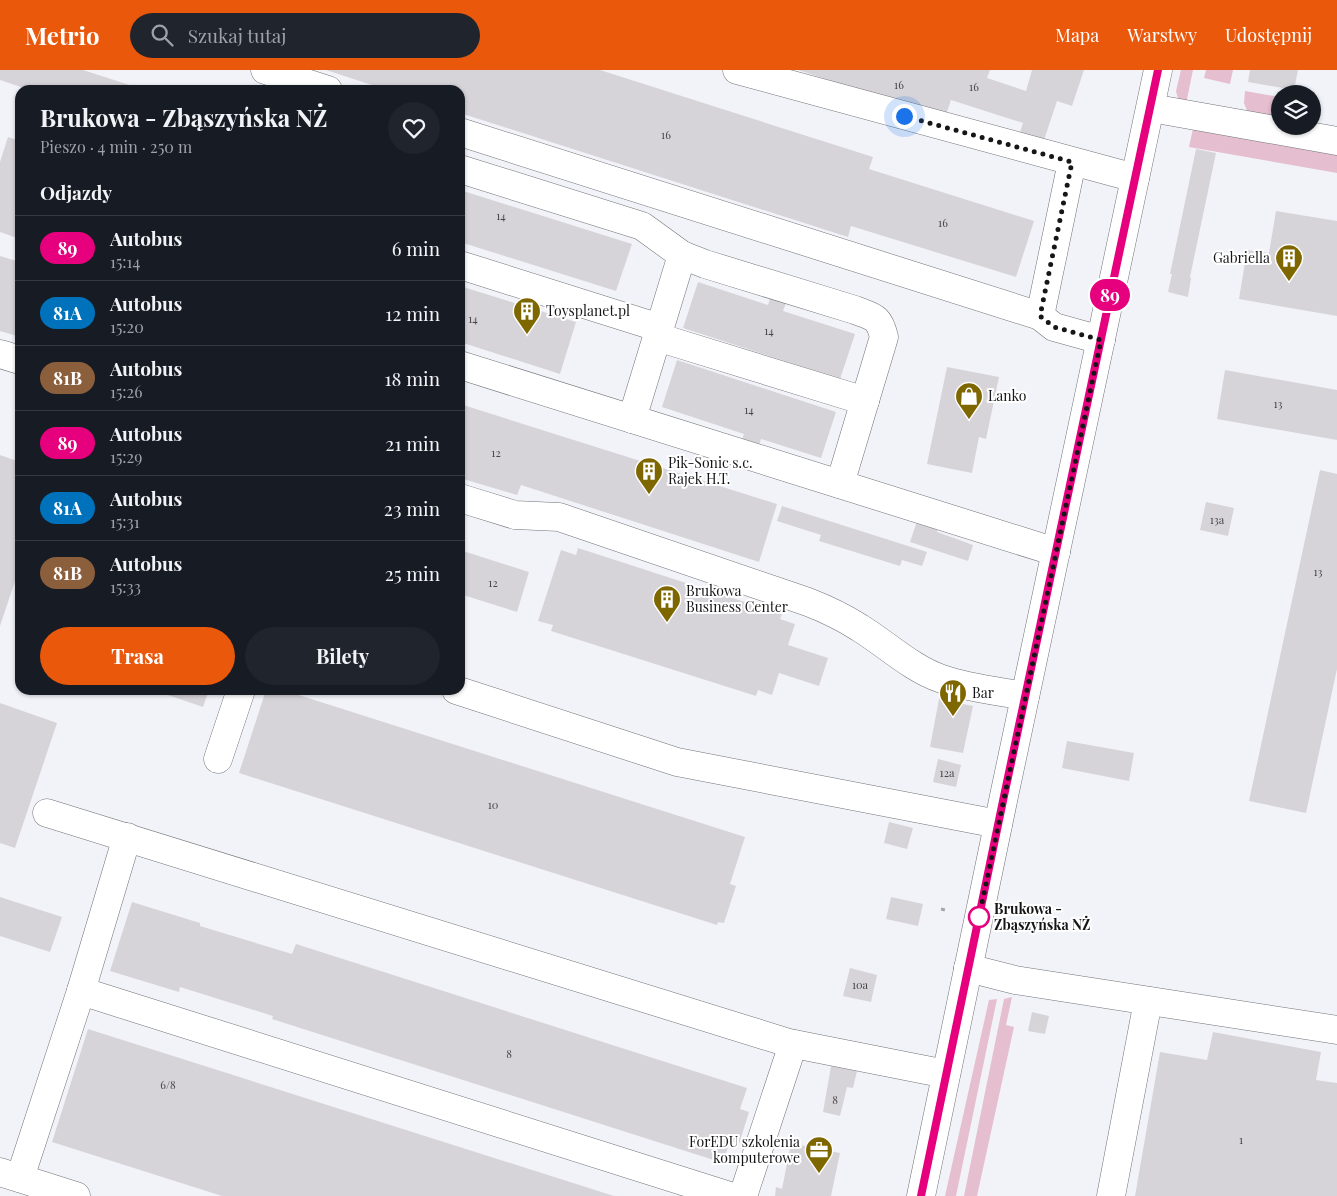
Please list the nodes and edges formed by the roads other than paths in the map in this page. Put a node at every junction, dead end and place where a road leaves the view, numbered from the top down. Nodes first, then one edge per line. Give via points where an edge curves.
1 (266, 70) edge
2 (737, 70) edge
3 (1158, 70) edge
4 (312, 85) edge
5 (1151, 108) junction
6 (465, 134) edge
7 (1337, 142) edge
8 (1072, 162) junction
9 (465, 171) edge
10 (1136, 178) junction
11 (682, 255) junction
12 (465, 267) edge
13 (1040, 316) junction
14 (658, 333) junction
15 (1101, 340) junction
16 (0, 354) edge
17 (15, 358) edge
18 (465, 367) edge
19 (865, 402) junction
20 (632, 419) junction
21 (840, 484) junction
22 (465, 500) edge
23 (1056, 552) junction
24 (465, 693) edge
25 (239, 695) edge
26 (1025, 696) junction
27 (218, 759) dead end
28 (47, 813) dead end
29 (998, 824) junction
30 (127, 838) junction
31 (968, 968) junction
32 (81, 991) junction
33 (1148, 1001) junction
34 (1337, 1030) edge
35 (793, 1044) junction
36 (946, 1074) junction
37 (10, 1175) edge
38 (76, 1196) edge
39 (730, 1196) edge
40 (743, 1196) edge
41 (921, 1196) edge
42 (1111, 1196) edge

1 - 4 street
2 - 8 street
3 - 5 street
5 - 7 street
5 - 10 street
6 - 13 street
8 - 10 street
8 - 13 street
9 - 11 street via 642,226
10 - 15 street
11 - 14 street
11 - 19 street via 873,317 881,324 884,337
12 - 14 street
13 - 15 street via 1054,327
14 - 19 street
14 - 20 street
15 - 23 street
16 - 17 street
18 - 20 street
19 - 21 street
20 - 21 street
21 - 23 street
22 - 26 street via 515,515 558,517 798,599 830,611 941,679
23 - 26 street
24 - 29 street via 677,762
25 - 27 street
26 - 29 street
28 - 30 street
29 - 31 street
30 - 32 street
30 - 35 street
31 - 33 street via 1015,980
31 - 36 street
32 - 37 street
32 - 39 street
33 - 34 street
33 - 42 street
35 - 36 street
35 - 40 street
36 - 41 street
37 - 38 street

